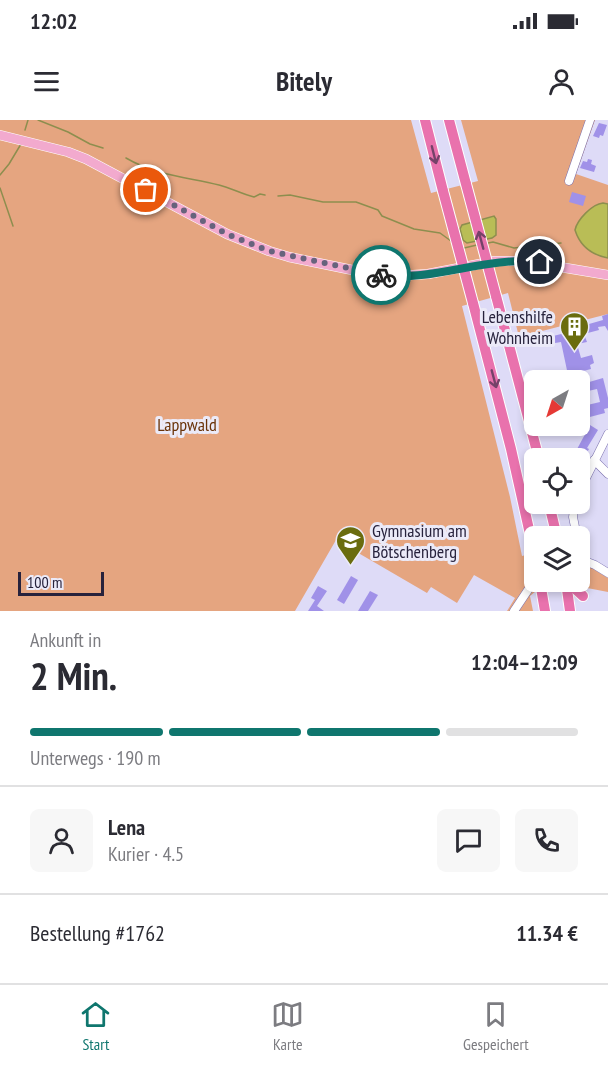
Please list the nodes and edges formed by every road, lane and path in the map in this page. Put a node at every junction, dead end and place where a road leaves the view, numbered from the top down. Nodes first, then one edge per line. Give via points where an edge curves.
1 (425, 120) edge
2 (450, 120) edge
3 (590, 120) edge
4 (0, 135) edge
5 (569, 181) dead end
6 (608, 275) edge
7 (608, 434) edge
8 (535, 448) edge
9 (594, 460) junction
10 (590, 469) edge
11 (608, 474) edge
12 (528, 526) edge
13 (590, 562) edge
14 (608, 573) edge
15 (530, 592) edge
16 (540, 592) edge
17 (568, 592) edge
18 (578, 592) edge
19 (583, 596) dead end
20 (514, 611) edge
21 (545, 611) edge
22 (570, 611) edge

1 -> 12 highway, bridge
8 -> 2 highway, bridge
3 - 5 street
4 - 6 main road via 86,159 227,234 289,257 398,276 495,261 540,262
7 - 9 street
9 - 10 street
9 - 11 street
13 - 14 street
15 - 20 street
16 - 21 highway
17 - 22 highway
18 - 19 highway

